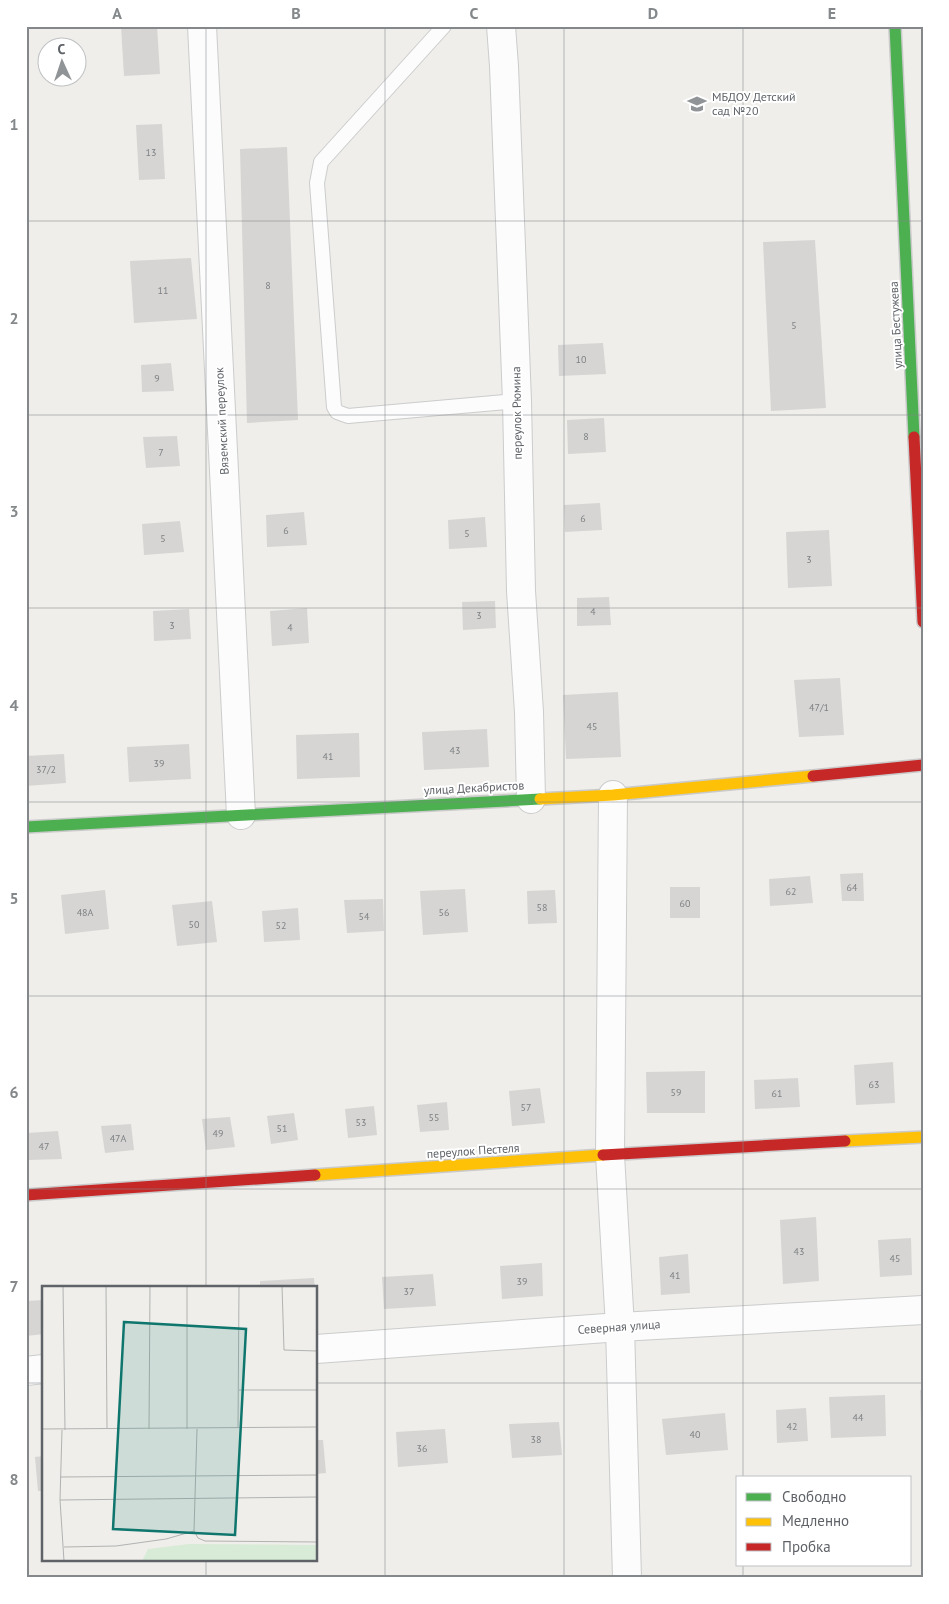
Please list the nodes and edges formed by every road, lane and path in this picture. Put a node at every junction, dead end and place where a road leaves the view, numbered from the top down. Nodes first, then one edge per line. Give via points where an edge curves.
1 (202, 26) edge
2 (444, 26) edge
3 (501, 26) edge
4 (896, 26) edge
5 (517, 401) junction
6 (920, 480) edge
7 (923, 622) edge
8 (923, 765) edge
9 (613, 795) junction
10 (531, 799) junction
11 (241, 816) junction
12 (26, 827) edge
13 (923, 1137) edge
14 (610, 1155) junction
15 (26, 1196) edge
16 (923, 1310) edge
17 (620, 1327) junction
18 (318, 1349) edge
19 (42, 1369) edge
20 (26, 1371) edge
21 (627, 1578) edge

1 - 11 street, Вяземский переулок
2 - 5 lane via 321,162 317,184 334,407 337,412 348,416
3 - 5 street, переулок Рюмина
4 - 6 street, улица Бестужева
5 - 10 street, переулок Рюмина via 520,590 529,712
6 - 7 street, улица Бестужева
8 - 9 street, улица Декабристов
9 - 10 street, улица Декабристов
9 - 14 street
10 - 11 street, улица Декабристов
11 - 12 street, улица Декабристов
13 - 14 street, переулок Пестеля
14 - 15 street, переулок Пестеля
14 - 17 street
16 - 17 street, Северная улица
17 - 18 street, Северная улица
17 - 21 street
19 - 20 street

